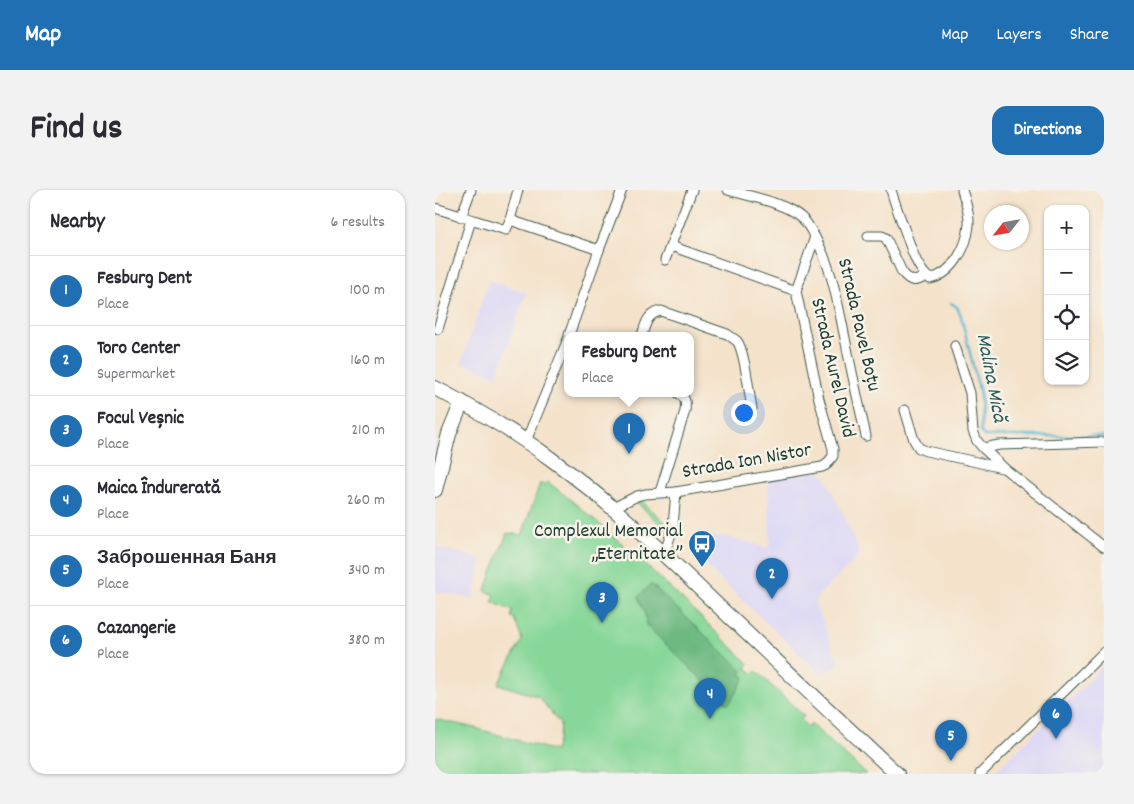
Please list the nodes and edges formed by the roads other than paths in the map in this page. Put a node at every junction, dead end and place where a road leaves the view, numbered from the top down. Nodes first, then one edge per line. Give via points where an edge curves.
1 (471, 190) edge
2 (518, 190) edge
3 (622, 190) edge
4 (692, 190) edge
5 (728, 190) edge
6 (891, 190) edge
7 (962, 190) edge
8 (435, 208) edge
9 (461, 216) junction
10 (471, 220) junction
11 (510, 220) junction
12 (868, 236) dead end
13 (815, 237) junction
14 (671, 246) junction
15 (599, 250) junction
16 (665, 260) dead end
17 (926, 276) junction
18 (796, 291) junction
19 (438, 329) dead end
20 (570, 332) edge
21 (643, 332) edge
22 (955, 346) dead end
23 (564, 349) edge
24 (435, 388) edge
25 (683, 397) edge
26 (462, 402) junction
27 (753, 408) dead end
28 (905, 410) dead end
29 (866, 436) dead end
30 (526, 441) junction
31 (1104, 442) edge
32 (983, 448) junction
33 (827, 464) joint
34 (1005, 469) junction
35 (435, 490) edge
36 (660, 492) junction
37 (676, 492) junction
38 (613, 508) junction
39 (1104, 547) edge
40 (664, 554) junction
41 (1104, 652) edge
42 (897, 774) edge
43 (980, 774) edge

1 - 9 street
2 - 11 street
3 - 15 street
4 - 14 street
5 - 13 street, Strada Pavel Boțu via 794,212
6 - 17 street via 914,255
7 - 17 street via 969,217 964,244 947,272 930,280
8 - 9 street
9 - 10 street
10 - 11 street via 506,230
10 - 19 street
11 - 15 street
12 - 17 street via 886,238 906,277 912,281
13 - 18 street
13 - 29 street, Strada Pavel Boțu via 832,280
14 - 16 street
14 - 18 street, Strada Aurel David
15 - 20 street
18 - 33 street, Strada Aurel David via 833,449 833,456
21 - 27 street via 649,317 661,310 727,334 737,341 742,352
22 - 32 street via 970,393 973,432
23 - 30 street
24 - 26 main road
25 - 36 street via 685,411
26 - 30 main road
26 - 35 main road via 449,434
28 - 34 street via 919,448
30 - 38 main road
31 - 32 street via 999,444
32 - 34 street
33 - 37 street, Strada Ion Nistor
34 - 39 street
36 - 37 street
36 - 38 street via 637,496
37 - 40 street, Strada Ion Nistor via 671,537
38 - 40 main road
40 - 42 main road
41 - 43 street

